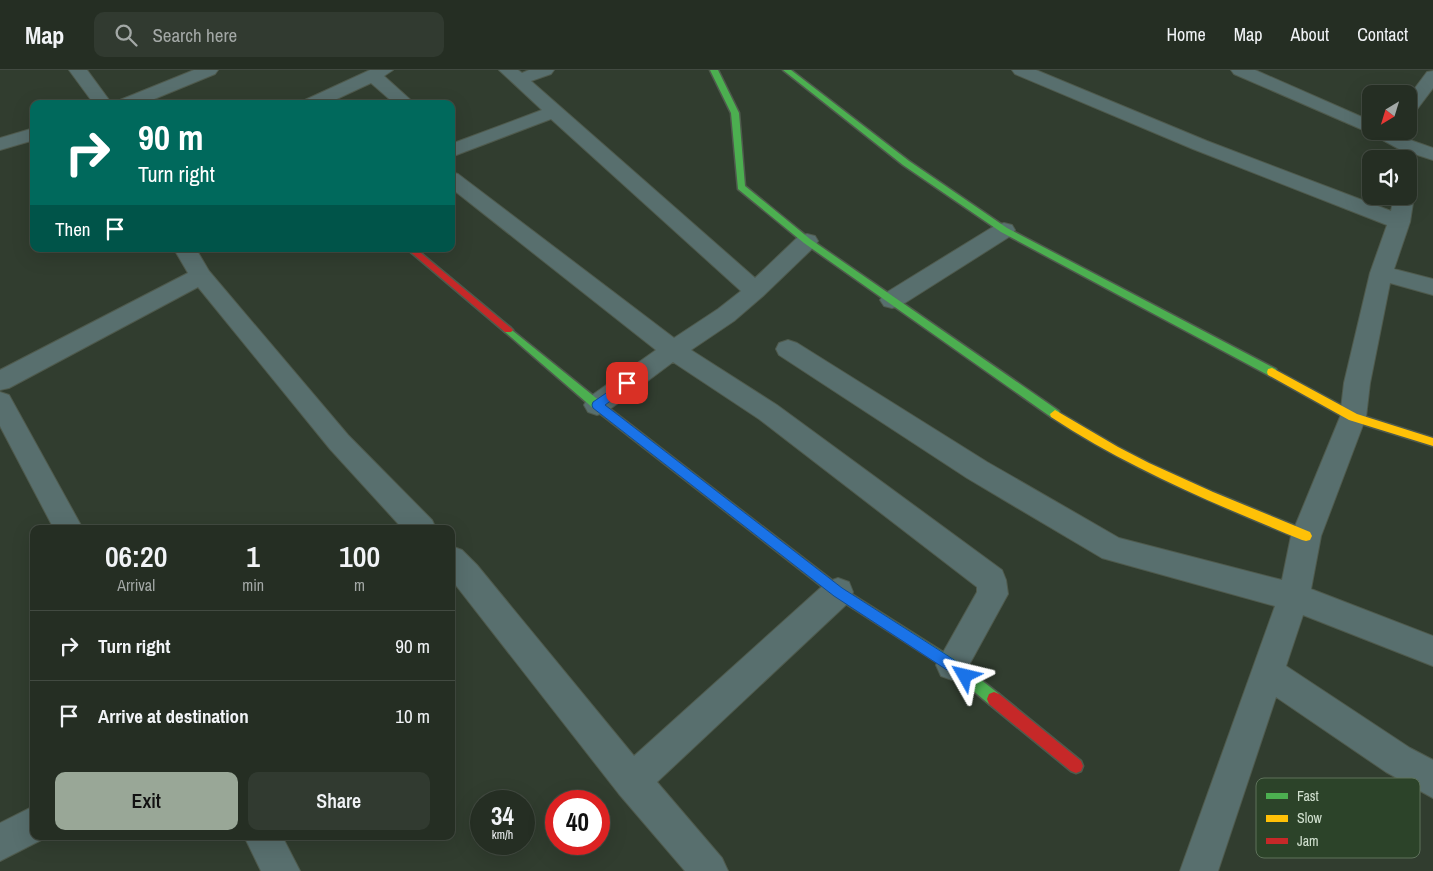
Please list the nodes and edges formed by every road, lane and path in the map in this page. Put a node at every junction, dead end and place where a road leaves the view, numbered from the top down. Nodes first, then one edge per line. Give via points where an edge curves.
1 (78, 70) edge
2 (209, 70) edge
3 (545, 70) edge
4 (714, 70) edge
5 (787, 70) edge
6 (1020, 70) edge
7 (1240, 70) edge
8 (379, 73) edge
9 (514, 75) edge
10 (1433, 76) edge
11 (1418, 96) edge
12 (100, 100) edge
13 (136, 100) edge
14 (320, 100) edge
15 (403, 100) edge
16 (555, 111) junction
17 (1362, 124) edge
18 (30, 135) edge
19 (0, 144) edge
20 (1404, 145) edge
21 (455, 147) edge
22 (1433, 154) edge
23 (455, 181) edge
24 (1401, 209) edge
25 (1004, 230) junction
26 (806, 242) junction
27 (190, 252) edge
28 (415, 252) edge
29 (1381, 273) junction
30 (201, 276) junction
31 (1433, 287) edge
32 (755, 291) junction
33 (892, 300) junction
34 (672, 350) junction
35 (788, 350) dead end
36 (0, 381) edge
37 (0, 402) edge
38 (597, 405) junction
39 (1353, 417) junction
40 (1433, 442) edge
41 (67, 525) edge
42 (418, 525) edge
43 (1306, 536) junction
44 (456, 572) edge
45 (838, 592) junction
46 (1294, 597) junction
47 (1433, 651) edge
48 (952, 665) junction
49 (1269, 673) junction
50 (1076, 766) dead end
51 (1433, 780) edge
52 (632, 781) junction
53 (30, 826) edge
54 (264, 840) edge
55 (0, 843) edge
56 (281, 871) edge
57 (709, 871) edge
58 (1199, 871) edge

1 - 12 street
2 - 13 street
3 - 9 street
4 - 26 street via 734,114 741,187
5 - 25 street via 906,163
6 - 24 street via 1200,145
7 - 17 street
8 - 14 street
8 - 15 street
9 - 16 street
10 - 11 street
16 - 21 street
16 - 32 street
18 - 19 street
20 - 22 street
23 - 34 street
24 - 29 street
25 - 33 street
25 - 39 street
26 - 32 street
26 - 33 street
27 - 30 street
28 - 38 street
29 - 31 street
29 - 39 street via 1357,383
30 - 36 street
30 - 42 street via 339,442
32 - 34 street via 726,315
33 - 43 street via 1062,419 1138,463
34 - 38 street
34 - 48 street via 768,412 991,580 993,594
35 - 46 street via 977,470 1095,540 1134,556
37 - 41 street
38 - 45 street
39 - 40 street
39 - 43 street
43 - 46 street
44 - 52 street
45 - 48 street
45 - 52 street
46 - 47 street
46 - 49 street
48 - 50 street
49 - 51 street
49 - 58 street
52 - 57 street
53 - 55 street
54 - 56 street

